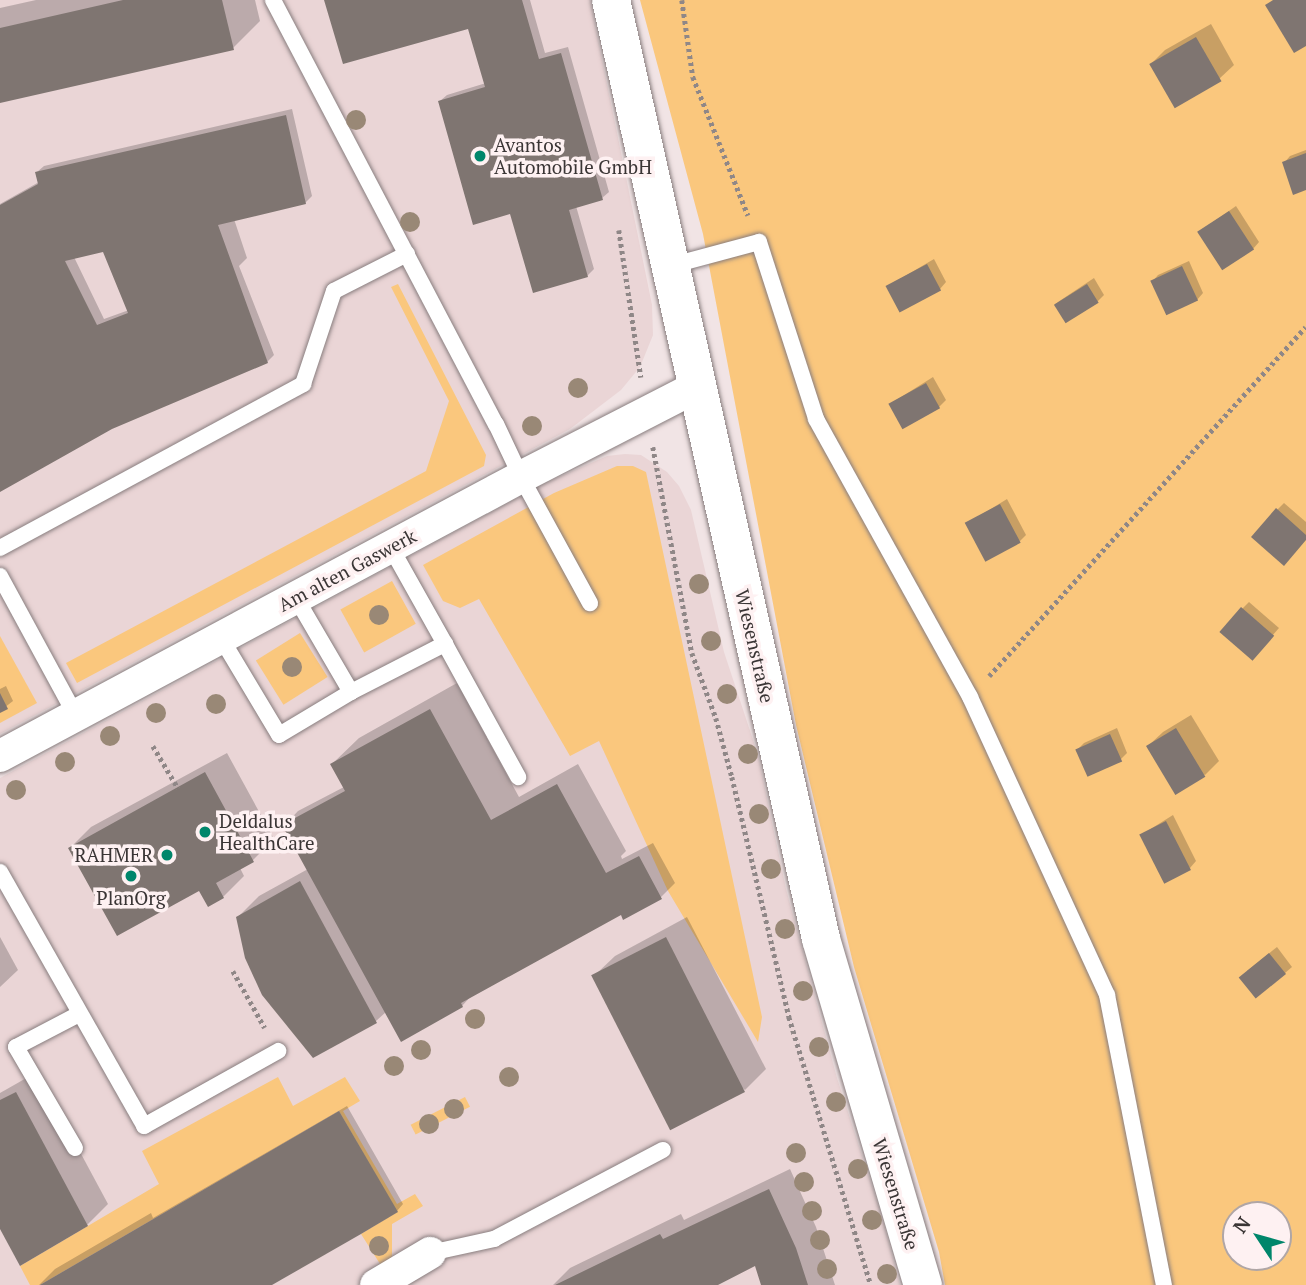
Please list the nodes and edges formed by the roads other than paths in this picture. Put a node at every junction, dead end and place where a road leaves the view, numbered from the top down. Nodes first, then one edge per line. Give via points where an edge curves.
1 (273, 0) edge
2 (611, 0) edge
3 (407, 254) junction
4 (670, 266) junction
5 (696, 387) junction
6 (520, 477) junction
7 (390, 547) junction
8 (0, 548) edge
9 (0, 576) edge
10 (296, 598) junction
11 (590, 603) dead end
12 (221, 638) junction
13 (445, 644) junction
14 (351, 692) junction
15 (75, 715) junction
16 (0, 756) edge
17 (518, 777) dead end
18 (0, 872) edge
19 (79, 1014) junction
20 (278, 1051) road end
21 (75, 1148) dead end
22 (663, 1150) dead end
23 (430, 1253) joint
24 (376, 1285) edge
25 (923, 1285) edge
26 (1164, 1285) edge

1 - 3 lane
2 - 4 street, Wiesenstraße
3 - 6 lane
3 - 8 lane via 334,290 303,384
4 - 5 street, Wiesenstraße
4 - 26 lane via 758,242 817,419 970,697 1107,995
5 - 6 street, Am alten Gaswerk
5 - 25 street, Wiesenstraße via 821,939
6 - 7 street, Am alten Gaswerk
6 - 11 lane
7 - 10 street, Am alten Gaswerk
7 - 13 lane
9 - 15 lane
10 - 12 street, Am alten Gaswerk
10 - 14 lane
12 - 14 lane via 279,735
12 - 15 street, Am alten Gaswerk
13 - 14 lane
13 - 17 lane
15 - 16 street, Am alten Gaswerk
18 - 19 lane
19 - 20 lane via 144,1126
19 - 21 lane via 16,1047
22 - 23 lane via 494,1240
23 - 24 street

